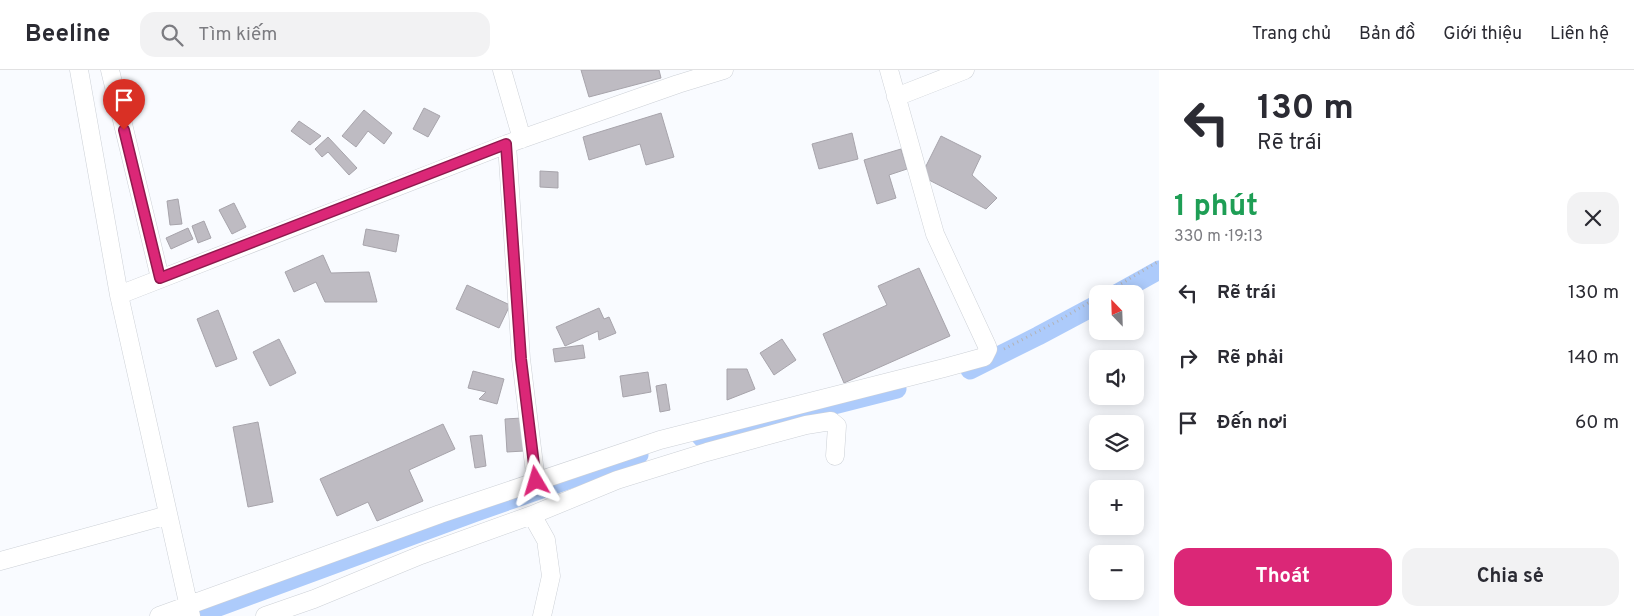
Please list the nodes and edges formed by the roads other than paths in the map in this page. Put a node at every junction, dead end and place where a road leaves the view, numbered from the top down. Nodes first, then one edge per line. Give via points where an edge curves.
1 (79, 70) edge
2 (110, 70) edge
3 (502, 70) edge
4 (724, 70) edge
5 (889, 70) edge
6 (965, 70) edge
7 (896, 97) junction
8 (514, 142) junction
9 (160, 278) junction
10 (119, 295) junction
11 (835, 456) dead end
12 (536, 481) junction
13 (168, 515) junction
14 (532, 515) junction
15 (0, 561) edge
16 (190, 611) edge
17 (159, 616) edge
18 (265, 616) edge
19 (542, 616) edge

1 - 10 street
2 - 9 street
3 - 8 street
4 - 8 street
5 - 7 street
6 - 7 street
7 - 12 street via 935,234 987,346 984,357 660,440
8 - 9 street
8 - 12 street via 521,359
9 - 10 street
10 - 13 street
11 - 14 street via 837,426 830,421 706,452 617,480
12 - 16 street via 440,514
13 - 15 street
13 - 16 street
14 - 18 street
14 - 19 street via 546,540 550,576
16 - 17 street

